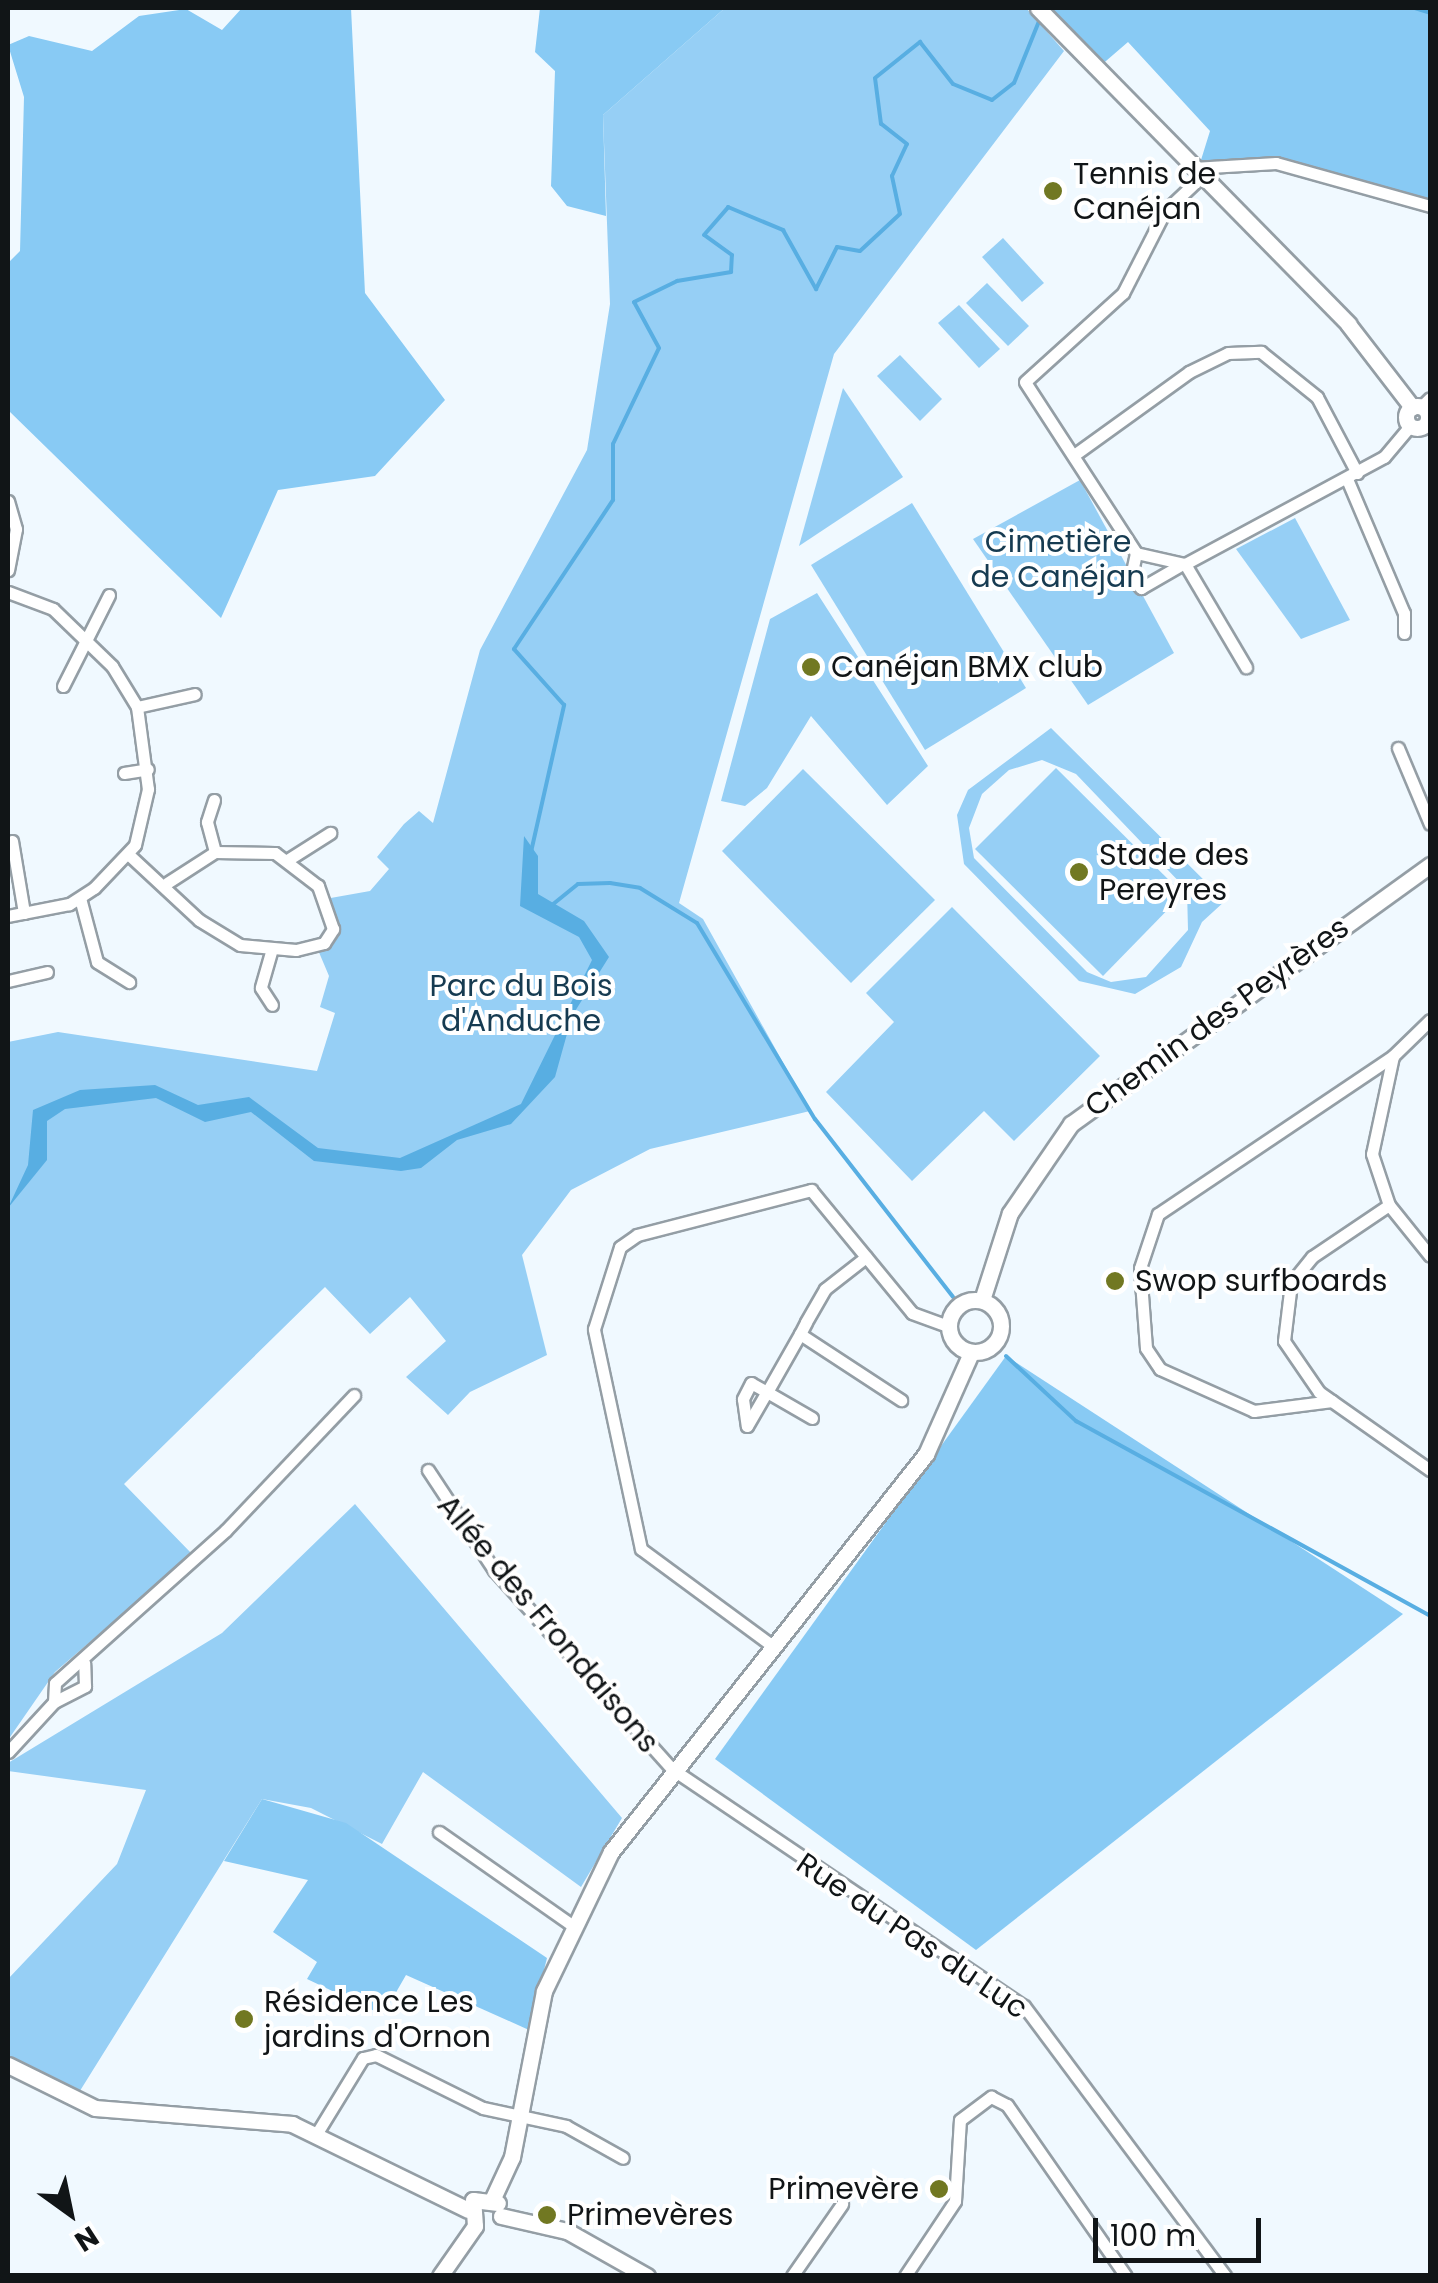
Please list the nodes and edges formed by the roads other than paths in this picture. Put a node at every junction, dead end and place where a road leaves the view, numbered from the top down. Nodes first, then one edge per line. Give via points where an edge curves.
1 (1038, 8) edge
2 (1197, 172) junction
3 (1430, 206) edge
4 (1422, 404) edge
5 (1422, 427) edge
6 (1074, 455) junction
7 (1352, 476) junction
8 (8, 502) edge
9 (1136, 553) junction
10 (1182, 565) junction
11 (8, 570) edge
12 (8, 592) edge
13 (109, 595) dead end
14 (1404, 634) dead end
15 (88, 638) junction
16 (1246, 666) dead end
17 (63, 686) dead end
18 (194, 694) dead end
19 (137, 707) junction
20 (1398, 748) dead end
21 (148, 769) junction
22 (124, 773) dead end
23 (214, 800) dead end
24 (1430, 824) edge
25 (330, 834) dead end
26 (12, 840) dead end
27 (215, 852) junction
28 (128, 854) junction
29 (289, 859) junction
30 (1430, 865) edge
31 (167, 883) junction
32 (80, 898) junction
33 (24, 912) junction
34 (8, 916) edge
35 (271, 952) junction
36 (47, 972) dead end
37 (8, 981) edge
38 (129, 982) dead end
39 (272, 1006) dead end
40 (1430, 1020) edge
41 (1393, 1056) junction
42 (1388, 1205) junction
43 (1430, 1256) edge
44 (866, 1257) junction
45 (982, 1300) junction
46 (948, 1326) junction
47 (800, 1334) junction
48 (971, 1353) junction
49 (354, 1395) dead end
50 (901, 1400) dead end
51 (1332, 1401) junction
52 (812, 1418) dead end
53 (428, 1470) dead end
54 (1430, 1470) edge
55 (774, 1647) junction
56 (84, 1663) junction
57 (54, 1702) junction
58 (8, 1752) edge
59 (677, 1772) junction
60 (439, 1832) dead end
61 (573, 1926) junction
62 (8, 2065) edge
63 (522, 2117) junction
64 (317, 2133) junction
65 (622, 2158) dead end
66 (493, 2198) junction
67 (842, 2204) dead end
68 (468, 2210) junction
69 (501, 2216) junction
70 (475, 2226) junction
71 (445, 2274) edge
72 (647, 2276) edge
73 (792, 2276) edge
74 (906, 2276) edge
75 (1126, 2276) edge
76 (1225, 2276) edge

1 - 2 street
2 - 3 street via 1276,162
2 - 4 street
2 - 6 street via 1164,211 1123,293 1030,370 1025,382
4 - 5 street
5 - 7 street
6 - 7 street via 1189,372 1228,353 1261,352 1317,396
6 - 9 street
7 - 10 street
7 - 14 street via 1404,613
8 - 11 street via 16,529
9 - 10 street
9 - 10 street via 1132,577 1140,588
10 - 16 street
12 - 15 street via 53,609
13 - 15 street
15 - 17 street
15 - 19 street
18 - 19 street
19 - 21 street
20 - 24 street
21 - 22 street
21 - 28 street
23 - 27 street via 207,822
25 - 29 street
26 - 33 street
27 - 29 street
27 - 31 street
28 - 31 street
28 - 32 street
29 - 35 street via 318,886 333,929 317,946
30 - 45 street, Chemin des Peyrères via 1071,1124 1010,1213
31 - 35 street via 208,927
32 - 33 street
32 - 38 street via 97,962
33 - 34 street
35 - 39 street via 261,988
36 - 37 street
40 - 41 street
41 - 42 street via 1372,1154
41 - 51 street via 1158,1214 1140,1268 1146,1348 1160,1369 1254,1411
42 - 43 street
42 - 51 street via 1312,1257 1282,1312 1298,1370
44 - 46 street via 922,1322
44 - 47 street via 825,1289
44 - 55 street via 828,1202 802,1189 630,1238 594,1321 641,1549
45 - 46 street via 959,1305
45 - 48 street via 996,1310 998,1337
46 - 48 street
47 - 50 street
47 - 52 street via 767,1392
48 - 55 street via 926,1454
49 - 56 street
51 - 54 street
53 - 59 street, Allée des Frondaisons via 494,1570
55 - 59 street
56 - 57 street via 55,1683
56 - 57 street via 85,1686
57 - 58 street
59 - 61 street via 610,1852
59 - 76 street, Rue du Pas du Luc via 1024,2006
60 - 61 street
61 - 63 street via 544,1991
62 - 64 street via 95,2108 264,2118
63 - 64 street via 376,2055 364,2058
63 - 65 street via 566,2126
63 - 66 street
64 - 68 street
66 - 68 street via 477,2197
66 - 69 street
67 - 73 street
68 - 70 street
69 - 70 street via 490,2228
69 - 72 street via 567,2231
70 - 71 street
74 - 75 street via 955,2201 960,2120 990,2097 1007,2104

